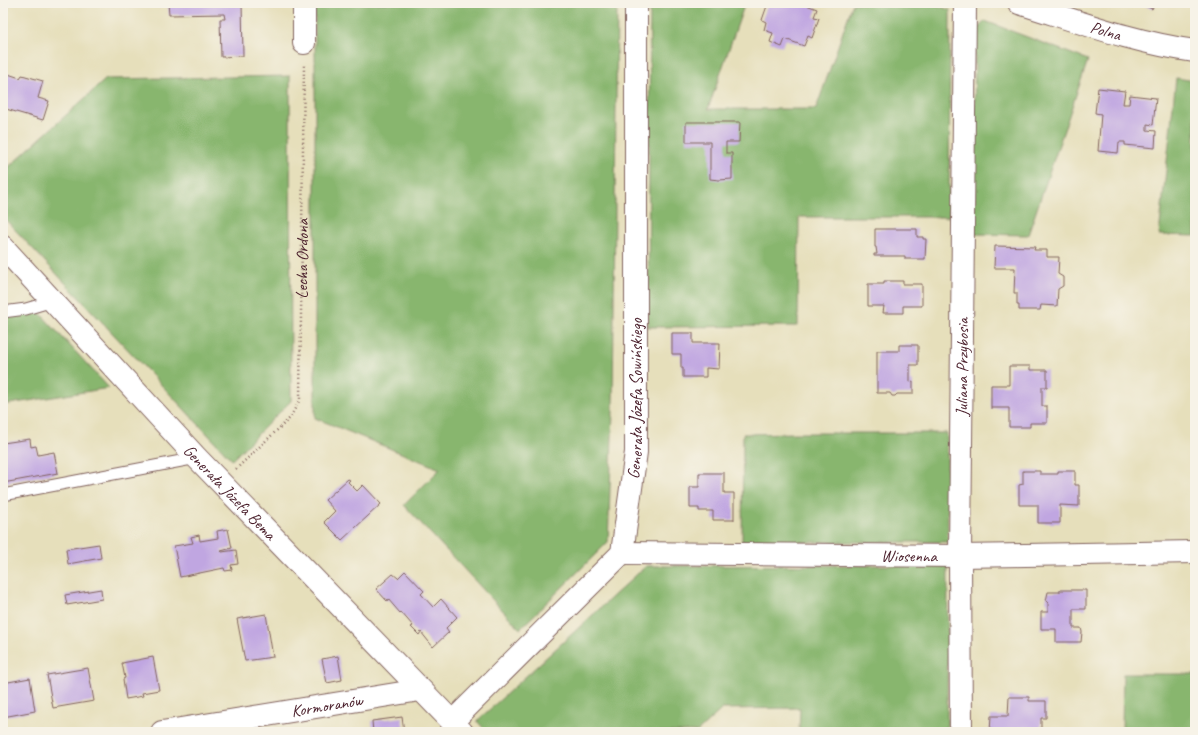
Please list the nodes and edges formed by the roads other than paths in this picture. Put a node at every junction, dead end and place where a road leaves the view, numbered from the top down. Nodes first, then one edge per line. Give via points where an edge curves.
1 (304, 3) edge
2 (636, 3) edge
3 (965, 3) edge
4 (1019, 3) edge
5 (304, 43) road end
6 (1195, 51) edge
7 (3, 247) edge
8 (53, 301) junction
9 (3, 312) edge
10 (197, 458) junction
11 (3, 495) edge
12 (1195, 552) edge
13 (622, 553) junction
14 (960, 556) junction
15 (420, 690) junction
16 (457, 727) edge
17 (162, 732) edge
18 (961, 732) edge

1 - 5 street
2 - 13 street, Generała Józefa Sowińskiego via 636,452
3 - 14 street, Juliana Przybosia
4 - 6 street, Polna via 1109,32 1172,48
7 - 8 street, Generała Józefa Bema
8 - 9 lane via 26,309
8 - 10 street, Generała Józefa Bema
10 - 11 lane
10 - 15 street, Generała Józefa Bema
12 - 14 street, Wiosenna
13 - 14 street, Wiosenna
13 - 16 street
14 - 18 street, Juliana Przybosia
15 - 16 street, Generała Józefa Bema
15 - 17 street, Kormoranów

